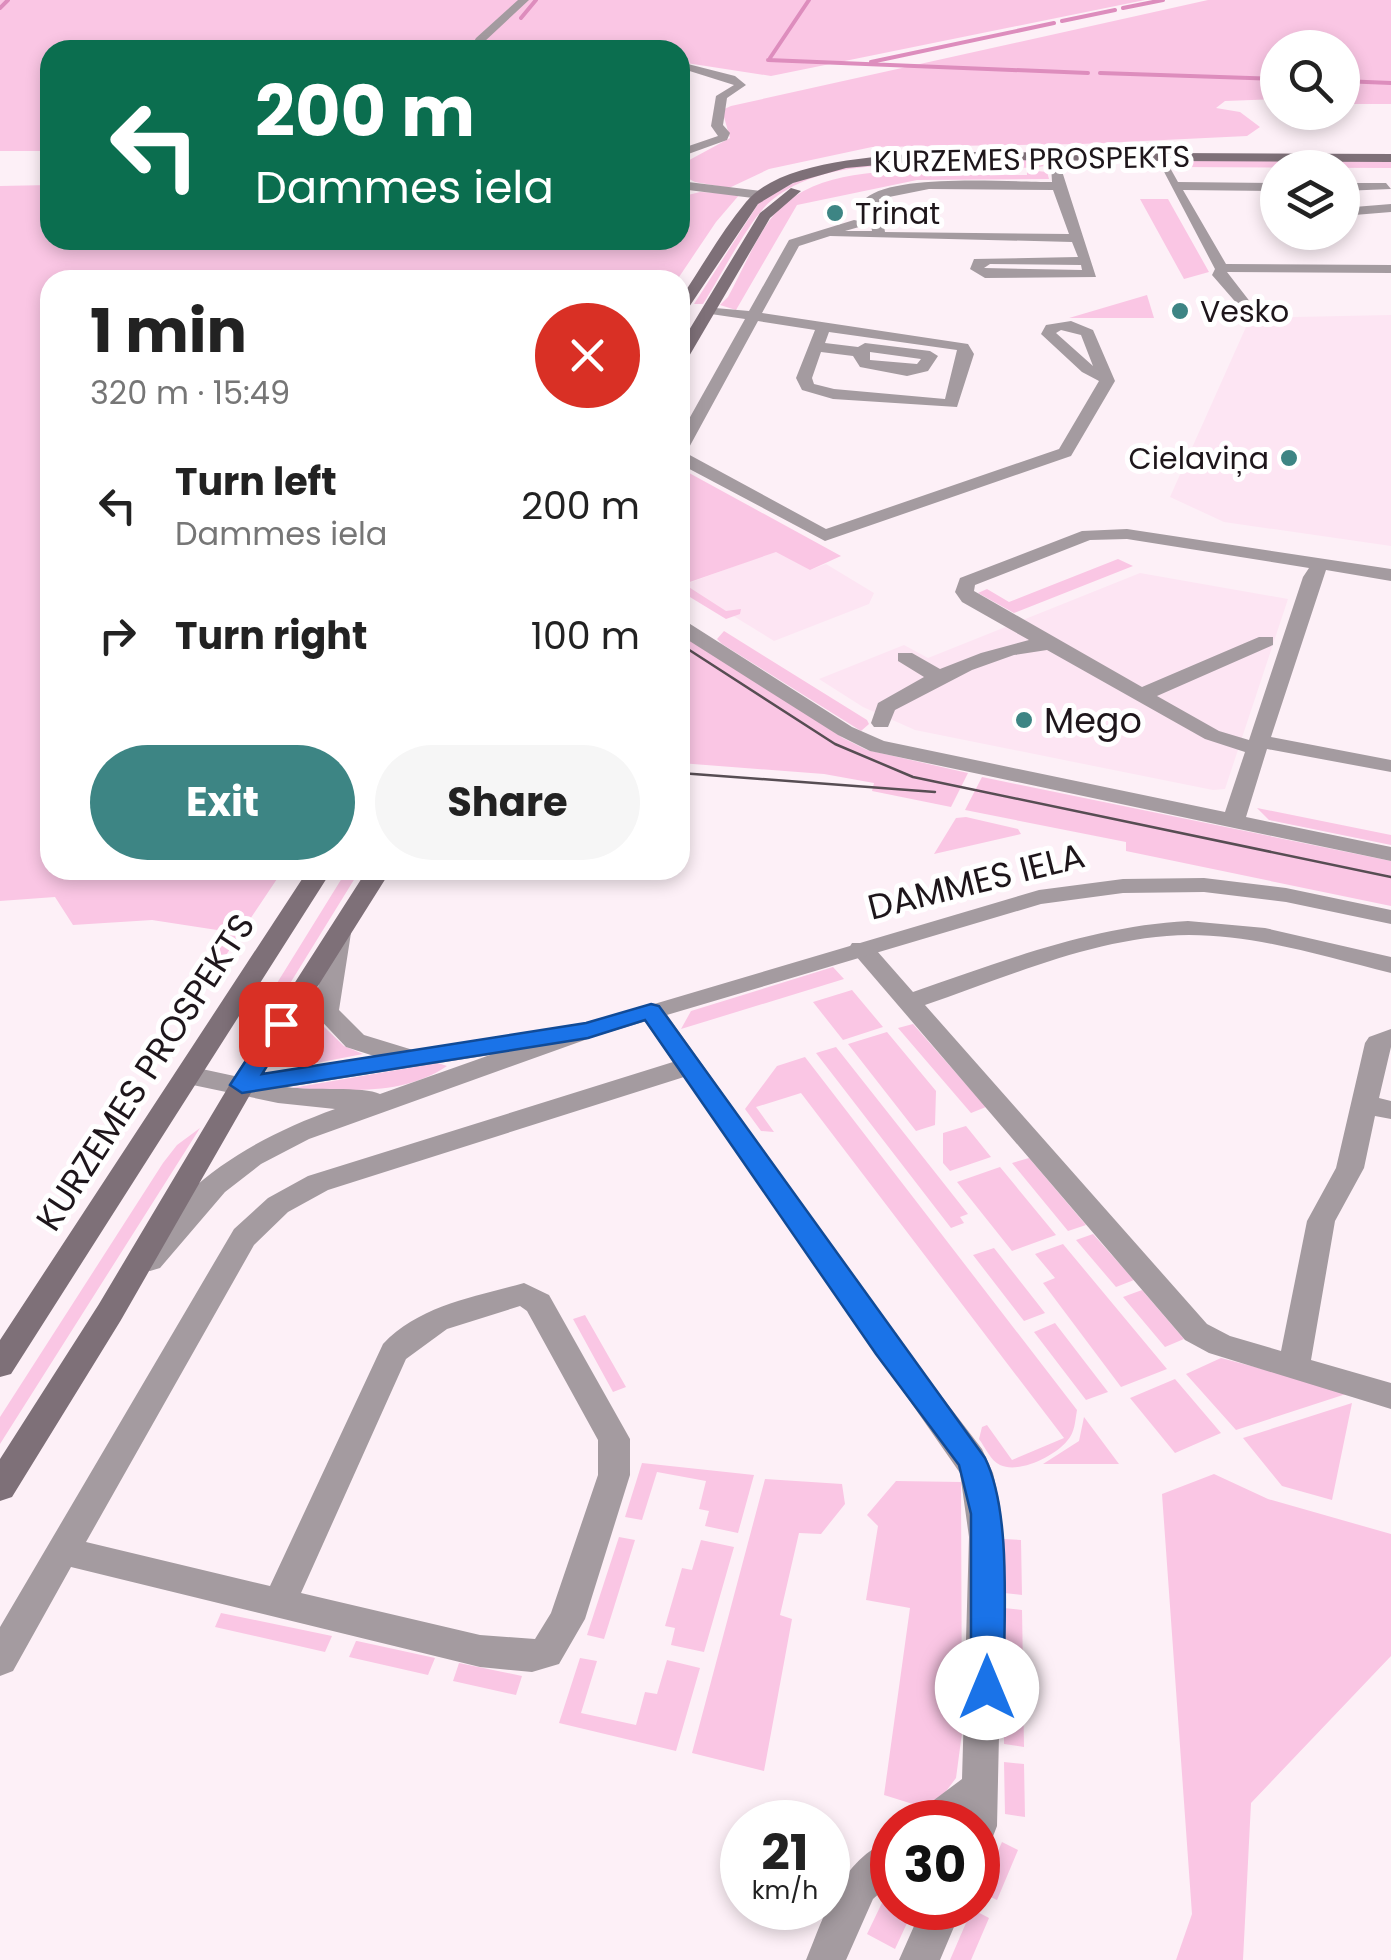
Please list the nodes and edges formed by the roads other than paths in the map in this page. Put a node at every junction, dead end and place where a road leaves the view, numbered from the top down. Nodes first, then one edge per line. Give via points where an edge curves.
1 (524, 0) edge
2 (480, 40) edge
3 (690, 68) edge
4 (690, 150) edge
5 (1391, 158) edge
6 (1057, 162) junction
7 (1165, 169) junction
8 (1260, 170) edge
9 (1360, 170) edge
10 (1386, 170) edge
11 (690, 186) edge
12 (1057, 186) junction
13 (1174, 186) junction
14 (1260, 186) edge
15 (1360, 187) edge
16 (1388, 188) edge
17 (761, 195) junction
18 (1391, 208) edge
19 (1360, 211) edge
20 (854, 224) dead end
21 (1360, 225) edge
22 (1375, 225) dead end
23 (818, 235) junction
24 (879, 236) junction
25 (1076, 238) junction
26 (1086, 261) junction
27 (1391, 265) edge
28 (1222, 268) junction
29 (690, 294) edge
30 (1244, 303) dead end
31 (690, 309) edge
32 (709, 310) junction
33 (754, 315) junction
34 (824, 326) junction
35 (690, 341) edge
36 (817, 347) junction
37 (862, 352) junction
38 (897, 370) junction
39 (1105, 376) dead end
40 (860, 378) dead end
41 (690, 435) edge
42 (690, 460) edge
43 (1322, 564) junction
44 (1391, 575) edge
45 (690, 632) edge
46 (1266, 641) dead end
47 (1051, 644) junction
48 (905, 656) dead end
49 (941, 678) junction
50 (1142, 695) junction
51 (881, 724) dead end
52 (1259, 745) junction
53 (1391, 766) edge
54 (1234, 822) junction
55 (1391, 854) edge
56 (314, 880) edge
57 (373, 880) edge
58 (1391, 916) edge
59 (339, 933) junction
60 (861, 948) junction
61 (1391, 965) edge
62 (909, 1002) junction
63 (651, 1011) junction
64 (588, 1030) junction
65 (1391, 1037) edge
66 (415, 1059) junction
67 (687, 1067) junction
68 (188, 1075) junction
69 (242, 1085) junction
70 (420, 1090) junction
71 (1378, 1107) edge
72 (110, 1312) junction
73 (0, 1365) edge
74 (1294, 1367) junction
75 (1391, 1396) edge
76 (0, 1486) edge
77 (64, 1551) junction
78 (279, 1604) junction
79 (0, 1660) edge
80 (980, 1788) junction
81 (964, 1800) edge
82 (979, 1800) edge
83 (870, 1877) edge
84 (932, 1930) edge
85 (826, 1960) edge
86 (918, 1960) edge

1 - 2 street
3 - 4 street via 740,85 722,96 717,110 723,138
5 - 6 main road, KURZEMES PROSPEKTS
6 - 7 main road, KURZEMES PROSPEKTS
6 - 12 street
6 - 17 main road, KURZEMES PROSPEKTS via 877,159 816,171
6 - 32 main road, KURZEMES PROSPEKTS via 882,170 810,184 764,216
7 - 8 main road, KURZEMES PROSPEKTS
7 - 13 street
9 - 10 main road
10 - 16 street
11 - 17 street
12 - 24 street via 930,185 879,194 872,198
12 - 25 street
13 - 14 street
13 - 28 street
15 - 16 street
17 - 29 main road, KURZEMES PROSPEKTS via 739,217
18 - 19 street
20 - 23 street
21 - 22 street
23 - 24 street
23 - 33 street via 794,243
24 - 25 street
25 - 26 street
26 - 26 street via 1092,274 985,274 976,264
27 - 28 street
28 - 30 street via 1222,280
31 - 32 main road
32 - 33 street
32 - 35 main road, KURZEMES PROSPEKTS
33 - 34 street
33 - 41 street
34 - 36 street
34 - 36 street via 963,348 951,404 812,389 804,378
36 - 37 street
37 - 38 street via 865,364
37 - 38 street via 930,356 922,368
38 - 40 street via 890,382
39 - 42 street via 1065,452 825,536
43 - 44 street
43 - 47 street via 1127,534 1088,535 968,582 969,598
43 - 52 street via 1312,577
45 - 54 street, DAMMES IELA via 878,746
46 - 50 street
47 - 49 street via 1025,644
47 - 50 street
48 - 49 street
49 - 51 street via 885,706
50 - 52 street via 1212,734
52 - 53 street
52 - 54 street
54 - 55 street, DAMMES IELA
56 - 68 main road, KURZEMES PROSPEKTS
57 - 59 main road
58 - 60 street, DAMMES IELA via 1247,889 1122,886 1039,897
59 - 66 street, DAMMES IELA via 326,1012 355,1041
59 - 69 main road
60 - 62 street
60 - 63 street, DAMMES IELA
61 - 62 street via 1241,932 1169,928 1103,940
62 - 74 street via 1189,1326 1220,1345
63 - 64 street, DAMMES IELA
63 - 67 street
64 - 66 street, DAMMES IELA
64 - 70 street, DAMMES IELA
65 - 71 street via 1378,1043
66 - 69 street, DAMMES IELA
67 - 77 street via 318,1183 262,1216
67 - 80 street via 979,1476 986,1514 987,1669
68 - 69 street, DAMMES IELA
68 - 73 main road, KURZEMES PROSPEKTS
69 - 70 street, DAMMES IELA via 278,1098 346,1101
69 - 72 main road
70 - 72 street, DAMMES IELA via 299,1132 237,1164 192,1206
71 - 74 street via 1321,1221
72 - 76 main road
74 - 75 street
77 - 78 street
77 - 79 street
78 - 78 street via 532,1658 551,1648 614,1475 614,1439 538,1303 524,1294 423,1326 403,1340
80 - 81 street
80 - 82 street
83 - 85 street
84 - 86 street

